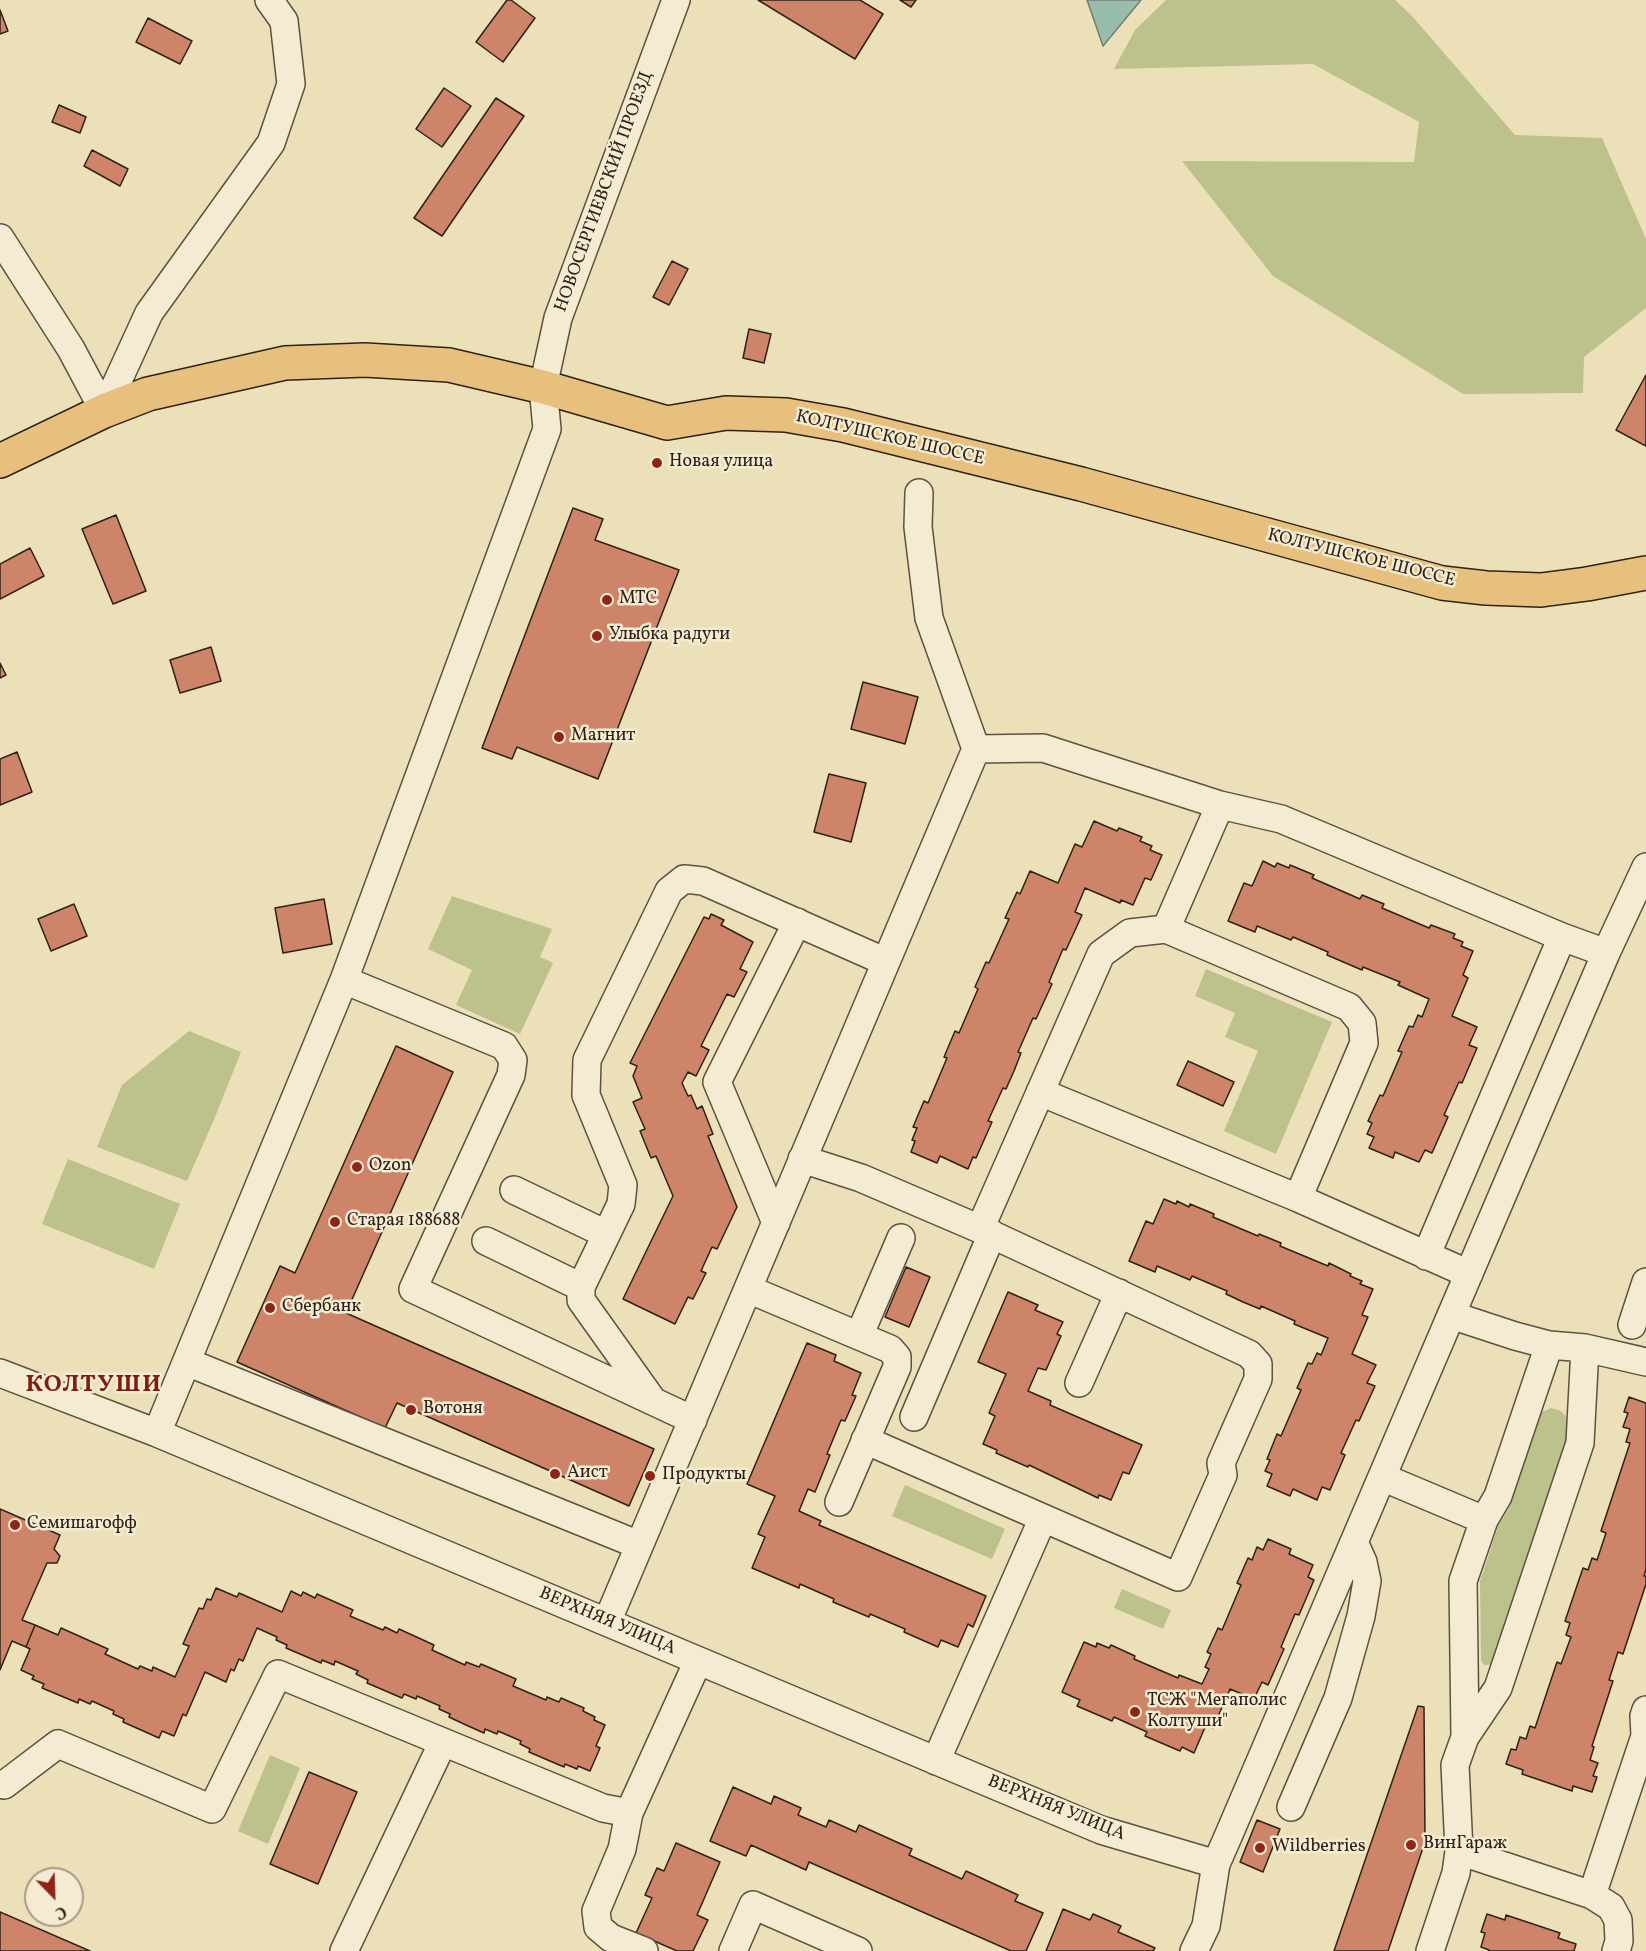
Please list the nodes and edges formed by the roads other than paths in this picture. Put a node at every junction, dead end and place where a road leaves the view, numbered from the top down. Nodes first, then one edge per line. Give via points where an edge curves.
1 (269, 0) edge
2 (676, 0) edge
3 (0, 237) edge
4 (543, 387) junction
5 (104, 411) junction
6 (0, 461) edge
7 (919, 493) dead end
8 (1646, 573) edge
9 (976, 749) junction
10 (1220, 805) junction
11 (1646, 867) edge
12 (797, 922) junction
13 (1166, 929) junction
14 (1562, 937) junction
15 (1606, 953) junction
16 (886, 962) junction
17 (344, 980) junction
18 (1040, 1092) junction
19 (802, 1159) junction
20 (514, 1190) dead end
21 (1298, 1198) junction
22 (776, 1223) junction
23 (986, 1231) junction
24 (606, 1234) junction
25 (901, 1238) dead end
26 (486, 1241) dead end
27 (1426, 1256) junction
28 (1468, 1274) junction
29 (1646, 1282) edge
30 (581, 1287) junction
31 (748, 1289) junction
32 (1119, 1293) junction
33 (1451, 1315) junction
34 (1632, 1325) dead end
35 (859, 1336) junction
36 (1549, 1345) junction
37 (1585, 1348) junction
38 (897, 1357) junction
39 (187, 1362) junction
40 (1646, 1362) edge
41 (933, 1372) junction
42 (0, 1373) edge
43 (1079, 1383) dead end
44 (653, 1401) junction
45 (914, 1418) dead end
46 (693, 1420) junction
47 (157, 1433) junction
48 (865, 1440) junction
49 (1382, 1477) junction
50 (839, 1502) dead end
51 (1043, 1518) junction
52 (1484, 1520) junction
53 (1354, 1542) junction
54 (639, 1545) junction
55 (607, 1622) junction
56 (698, 1661) junction
57 (1646, 1727) edge
58 (1465, 1737) junction
59 (443, 1742) junction
60 (936, 1761) junction
61 (0, 1784) edge
62 (1291, 1807) dead end
63 (629, 1813) junction
64 (1460, 1851) junction
65 (1216, 1864) junction
66 (1592, 1895) junction
67 (344, 1951) edge
68 (644, 1951) edge
69 (733, 1951) edge
70 (858, 1951) edge
71 (1194, 1951) edge
72 (1430, 1951) edge
73 (1616, 1951) edge

1 - 5 street via 284,21 291,84 271,143 149,313
2 - 4 street, НОВОСЕРГИЕВСКИЙ ПРОЕЗД via 558,318
3 - 5 street via 71,349
4 - 5 main road, КОЛТУШСКОЕ ШОССЕ via 449,365 365,360 285,363 148,394
4 - 8 main road, КОЛТУШСКОЕ ШОССЕ via 667,423 726,413 786,415 843,425 1092,487 1442,583 1541,590
4 - 17 street, НОВОСЕРГИЕВСКИЙ ПРОЕЗД via 547,429
5 - 6 main road, КОЛТУШСКОЕ ШОССЕ
7 - 9 street via 918,527 929,618
9 - 10 street via 1043,748
9 - 16 street
10 - 13 street
10 - 14 street via 1281,819
11 - 15 street
12 - 16 street
12 - 22 street via 717,1082
12 - 24 street via 703,880 684,879 669,891 587,1060 586,1095 623,1185 621,1204
13 - 18 street via 1130,933 1101,954
13 - 21 street via 1349,1007 1362,1023 1364,1043
14 - 15 street
14 - 27 street
15 - 28 street
16 - 19 street
17 - 39 street, НОВОСЕРГИЕВСКИЙ ПРОЕЗД
17 - 44 street via 504,1046 513,1060 511,1075 413,1289
18 - 21 street
18 - 23 street
19 - 22 street
19 - 23 street via 861,1178
20 - 24 street
21 - 27 street
22 - 31 street
23 - 32 street
23 - 41 street
24 - 30 street
25 - 35 street
26 - 30 street
27 - 28 street
28 - 33 street
29 - 34 street
30 - 44 street via 581,1300
31 - 35 street
31 - 46 street
32 - 43 street
32 - 51 street via 1249,1354 1258,1365 1258,1379 1178,1577
33 - 36 street
33 - 49 street
35 - 38 street via 890,1349
36 - 37 street
36 - 52 street via 1498,1496
37 - 40 street
37 - 58 street via 1580,1443 1498,1688
38 - 41 street
38 - 48 street via 897,1367
39 - 47 street, НОВОСЕРГИЕВСКИЙ ПРОЕЗД
39 - 54 street
41 - 45 street
42 - 47 street, ВЕРХНЯЯ УЛИЦА
44 - 46 street
46 - 54 street
47 - 55 street, ВЕРХНЯЯ УЛИЦА
48 - 50 street
48 - 51 street
49 - 52 street
49 - 53 street
51 - 60 street
52 - 58 street via 1463,1581
53 - 62 street via 1367,1581 1361,1616 1338,1698
53 - 65 street
54 - 55 street
55 - 56 street, ВЕРХНЯЯ УЛИЦА
56 - 60 street, ВЕРХНЯЯ УЛИЦА
56 - 63 street
57 - 66 street
58 - 64 street via 1455,1765
59 - 61 street via 278,1674 212,1809 58,1744 4,1785
59 - 63 street via 603,1808
59 - 67 street
60 - 65 street, ВЕРХНЯЯ УЛИЦА via 1101,1830
63 - 68 street via 622,1849 596,1911 598,1927 611,1938
64 - 66 street
64 - 72 street
65 - 71 street via 1206,1926
66 - 73 street via 1611,1907 1618,1920
69 - 70 street via 753,1905

